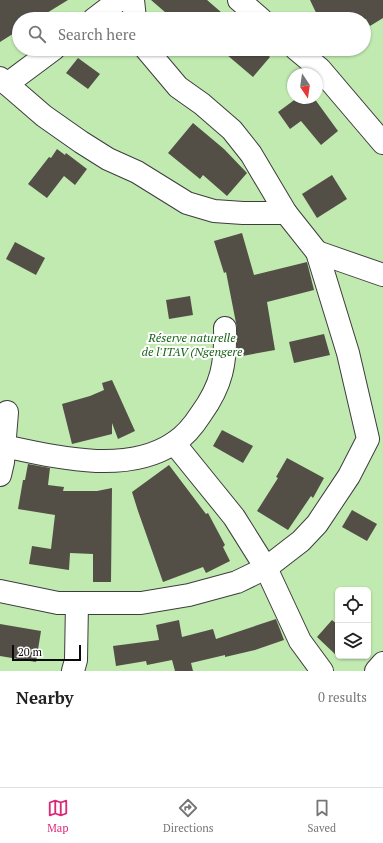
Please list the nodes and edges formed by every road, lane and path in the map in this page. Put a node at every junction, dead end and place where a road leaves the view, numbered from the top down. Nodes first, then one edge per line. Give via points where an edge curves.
1 (119, 0) edge
2 (133, 0) edge
3 (239, 0) edge
4 (103, 12) edge
5 (134, 12) edge
6 (254, 12) edge
7 (42, 56) edge
8 (152, 56) edge
9 (304, 56) edge
10 (2, 80) edge
11 (383, 143) edge
12 (286, 213) junction
13 (317, 252) junction
14 (383, 275) edge
15 (225, 328) dead end
16 (7, 412) dead end
17 (375, 442) edge
18 (174, 443) junction
19 (4, 446) junction
20 (0, 475) edge
21 (266, 568) junction
22 (0, 591) edge
23 (77, 603) junction
24 (383, 663) edge
25 (73, 671) edge
26 (322, 671) edge
27 (376, 671) edge

1 - 4 street
2 - 5 street
3 - 6 street
7 - 10 street
8 - 12 street via 178,87 232,130 251,154
9 - 11 street via 320,69
10 - 12 street via 44,116 81,142 187,203 214,211
12 - 13 street
13 - 14 street
13 - 17 street
15 - 18 street via 221,378 209,403 192,428
16 - 19 street
17 - 21 street via 317,524 301,541
18 - 19 street via 138,458 99,462 60,458
18 - 21 street via 234,518
19 - 20 street
21 - 23 street via 237,582 190,595 141,603
21 - 26 street via 300,641
22 - 23 street via 58,603
23 - 25 street via 76,660
24 - 27 street

